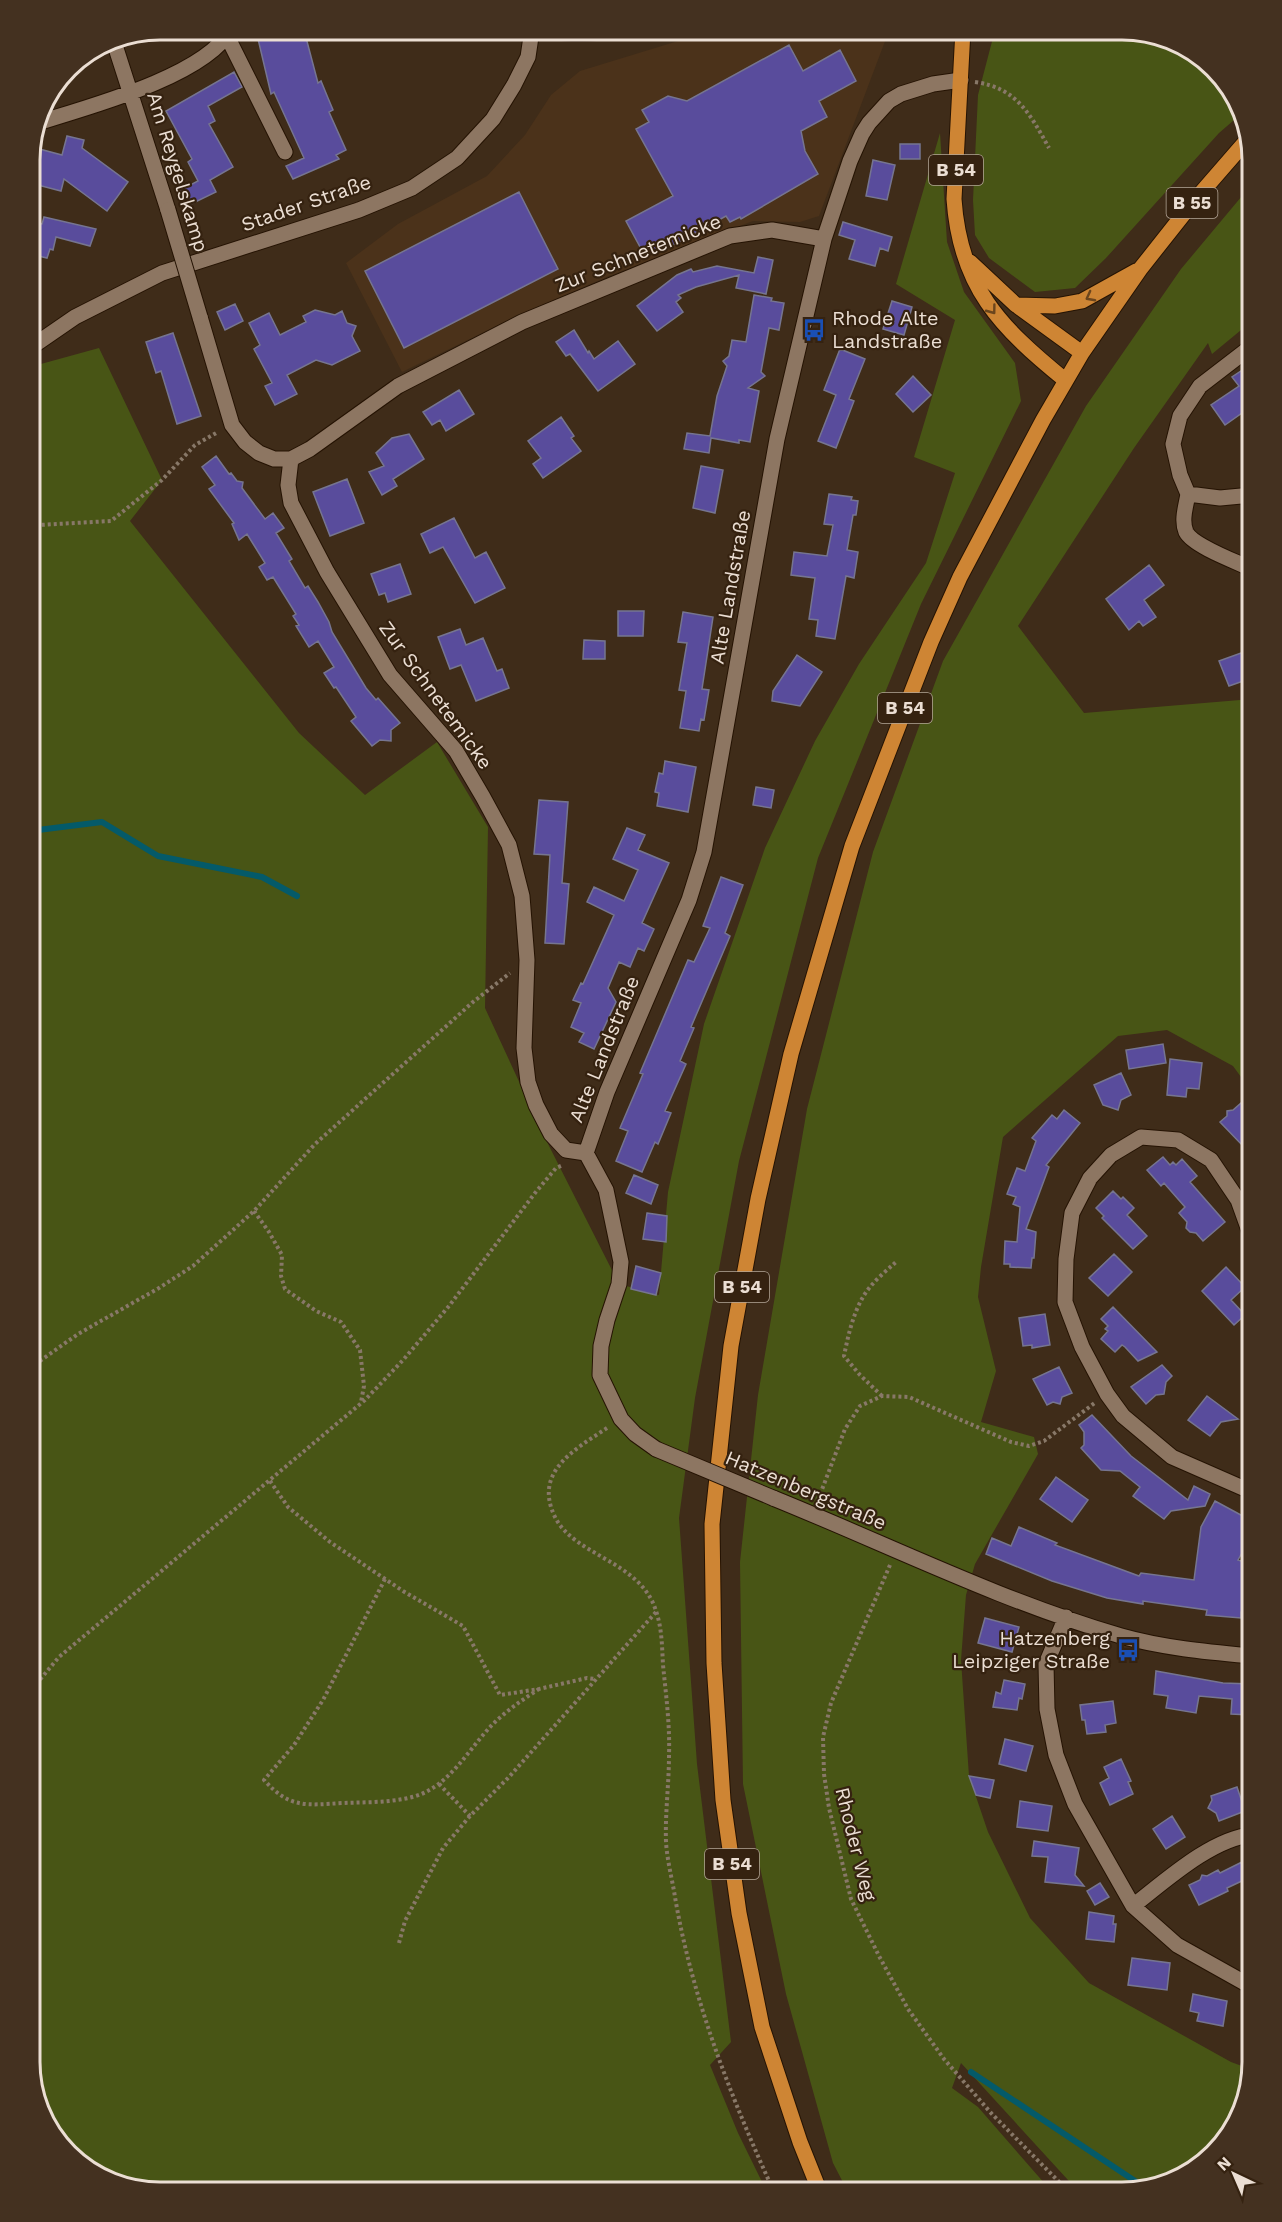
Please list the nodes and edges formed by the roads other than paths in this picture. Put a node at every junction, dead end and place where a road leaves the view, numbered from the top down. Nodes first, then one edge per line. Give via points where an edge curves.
1 (222, 40) edge
2 (232, 40) edge
3 (530, 40) edge
4 (963, 41) edge
5 (116, 49) edge
6 (961, 80) junction
7 (131, 94) junction
8 (49, 119) edge
9 (1240, 148) edge
10 (285, 152) dead end
11 (824, 239) junction
12 (966, 258) junction
13 (1141, 268) junction
14 (1016, 305) junction
15 (41, 340) edge
16 (1082, 353) junction
17 (1241, 354) edge
18 (1065, 380) junction
19 (291, 459) junction
20 (1188, 494) junction
21 (1241, 496) edge
22 (1241, 564) edge
23 (586, 1153) junction
24 (1241, 1208) edge
25 (1241, 1487) edge
26 (1066, 1617) junction
27 (1241, 1655) edge
28 (1241, 1836) edge
29 (1132, 1906) junction
30 (1241, 1981) edge
31 (816, 2182) edge

1 - 7 street via 201,60
2 - 10 street
3 - 15 street, Stader Straße via 528,57 493,119 457,158 412,188 359,210 162,273 75,317
4 - 6 main road, B 54
5 - 7 street, Am Reygelskamp
6 - 11 street, Alte Landstraße via 901,94 869,123 850,162
6 - 12 main road, B 54 via 954,199
7 - 8 street
7 - 19 street, Am Reygelskamp, bridge via 232,425 259,453 274,459
9 - 13 main road, B 55
11 - 19 street, Zur Schnetemicke via 772,230 730,236 512,328 398,386
11 - 23 street, Alte Landstraße via 777,439 704,852 689,900 606,1092
12 - 14 main road
12 -> 18 main road, B 54 via 988,306
13 -> 14 main road via 1082,301 1055,306
13 - 16 main road, B 55
14 - 16 main road
16 - 18 main road, B 54
17 - 20 street via 1200,386 1180,416 1173,444
18 - 31 main road, B 54 via 960,577 852,846 791,1054 758,1199 731,1346 712,1524 714,1663 723,1800 739,1913 762,2027
19 - 23 street, Zur Schnetemicke via 291,503 327,572 390,675 456,751 509,845 522,896 528,1082 551,1134 566,1150
20 - 21 street
20 - 22 street via 1186,533
23 - 26 street, Hatzenbergstraße, bridge via 606,1190 621,1262 619,1284 601,1346 600,1375 621,1419 635,1434 656,1449 896,1551
24 - 25 street via 1211,1160 1178,1140 1141,1137 1111,1155 1090,1178 1072,1213 1065,1302 1082,1347 1123,1416 1172,1456
26 - 27 street, Hatzenbergstraße via 1123,1636
26 - 29 street via 1046,1664 1047,1709 1056,1755 1075,1804
28 - 29 street via 1194,1858
29 - 30 street via 1177,1945

